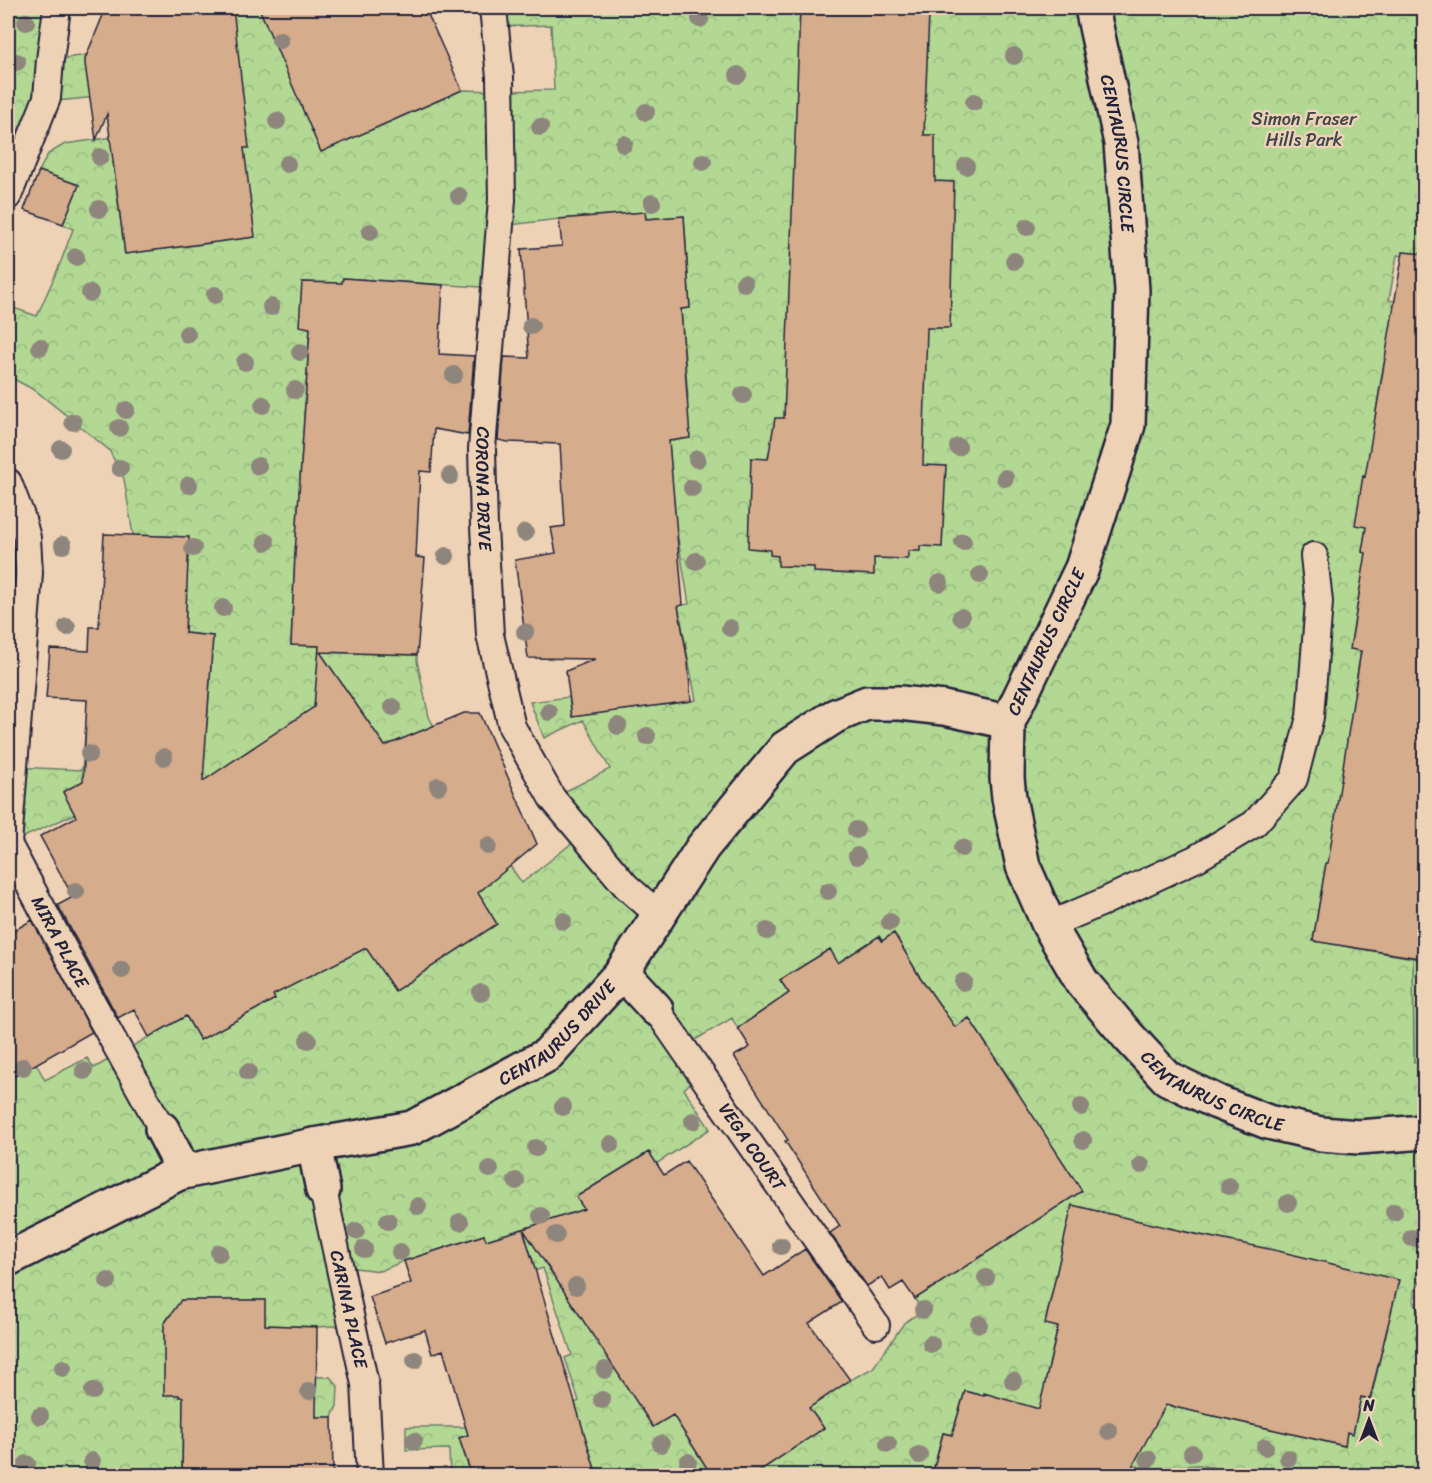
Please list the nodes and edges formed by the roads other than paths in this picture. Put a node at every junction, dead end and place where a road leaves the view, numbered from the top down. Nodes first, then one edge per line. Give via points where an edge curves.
1 (57, 8) edge
2 (493, 8) edge
3 (1092, 8) edge
4 (8, 196) edge
5 (8, 482) edge
6 (1314, 556) dead end
7 (1008, 722) junction
8 (660, 915) junction
9 (1049, 925) junction
10 (622, 972) junction
11 (656, 1009) joint
12 (162, 1129) joint
13 (1425, 1132) edge
14 (314, 1145) junction
15 (179, 1173) junction
16 (323, 1190) joint
17 (8, 1259) edge
18 (876, 1325) dead end
19 (370, 1476) edge

1 - 4 lane via 46,102
2 - 8 lane, CORONA DRIVE via 500,77 502,200 482,449 490,635 512,727 552,798 627,886
3 - 7 street, CENTAURUS CIRCLE via 1121,142 1132,290 1128,425 1082,568
5 - 12 lane, MIRA PLACE via 27,538 29,573 9,844
6 - 9 lane via 1319,602 1311,717 1294,779 1254,824 1197,858
7 - 8 street, CENTAURUS DRIVE via 944,708 900,704 867,703 835,716 785,748 703,847
7 - 9 street, CENTAURUS CIRCLE via 1009,798 1023,866
8 - 10 street, CENTAURUS DRIVE
9 - 13 street, CENTAURUS CIRCLE via 1082,982 1167,1078 1268,1122 1310,1132 1359,1137
10 - 11 street, VEGA COURT
10 - 14 street, CENTAURUS DRIVE via 547,1054 412,1128
11 - 18 lane, VEGA COURT
12 - 15 street, MIRA PLACE via 176,1156
14 - 15 street, CENTAURUS DRIVE
14 - 16 street, CARINA PLACE
15 - 17 street, CENTAURUS DRIVE
16 - 19 lane, CARINA PLACE via 365,1384

